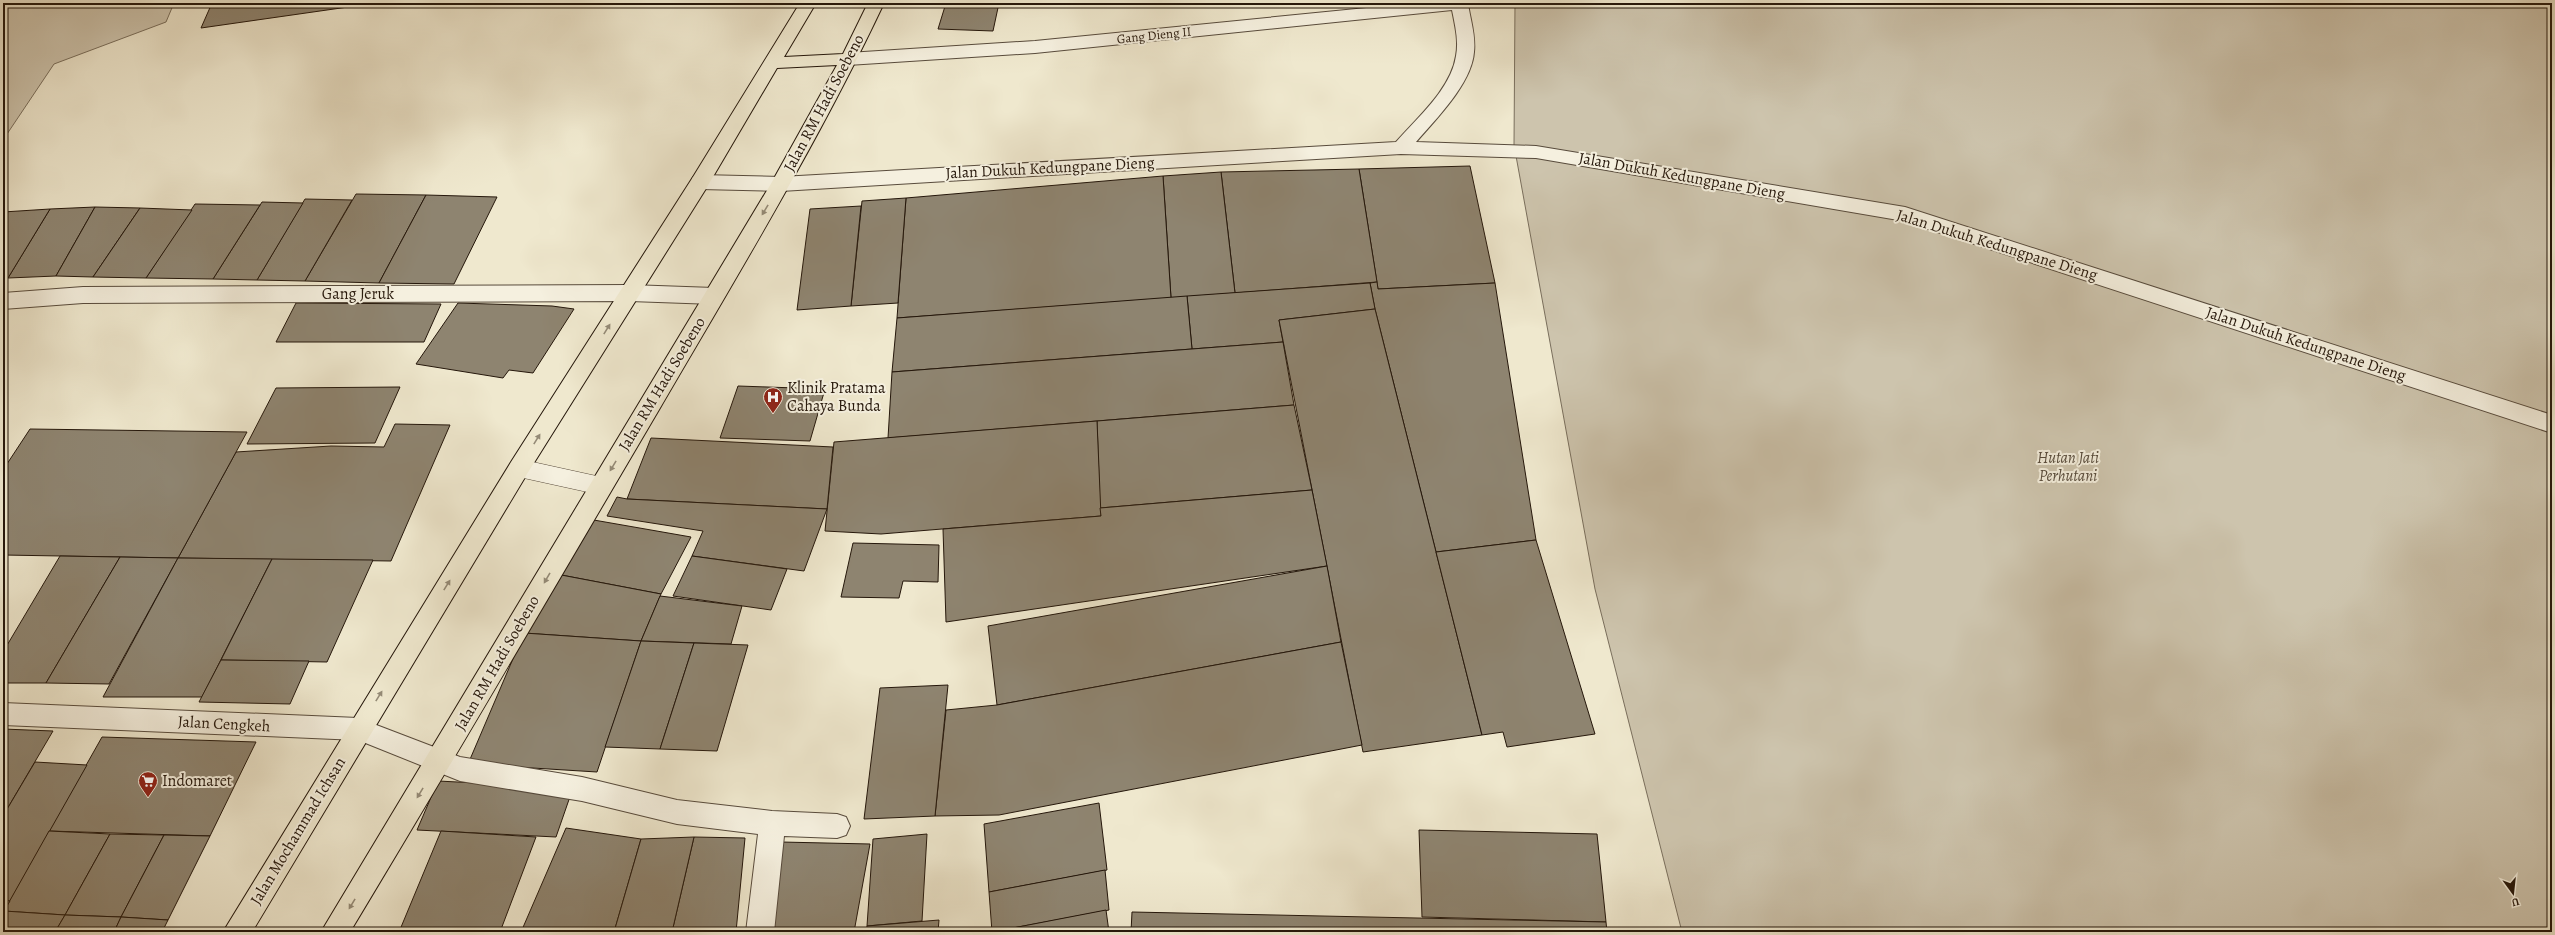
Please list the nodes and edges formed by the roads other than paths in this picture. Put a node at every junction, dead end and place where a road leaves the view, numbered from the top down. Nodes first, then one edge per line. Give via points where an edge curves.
1 (808, 3) edge
2 (876, 3) edge
3 (1460, 4) edge
4 (848, 59) junction
5 (772, 63) junction
6 (1401, 148) junction
7 (700, 182) junction
8 (781, 184) junction
9 (630, 293) junction
10 (714, 296) junction
11 (3, 301) edge
12 (2552, 424) edge
13 (519, 468) junction
14 (601, 486) junction
15 (3, 714) edge
16 (358, 730) junction
17 (440, 760) junction
18 (772, 823) junction
19 (837, 826) dead end
20 (237, 932) edge
21 (335, 932) edge
22 (760, 932) edge

1 - 5 main road
2 - 4 main road, Jalan RM Hadi Soebeno
3 - 4 street, Gang Dieng II via 1035,47
3 - 6 street via 1465,46 1462,70
4 - 5 main road
4 - 8 main road, Jalan RM Hadi Soebeno
5 - 7 main road
6 - 8 street, Jalan Dukuh Kedungpane Dieng
6 - 12 street, Jalan Dukuh Kedungpane Dieng via 1536,152 1905,214
7 - 8 street, Jalan Dukuh Kedungpane Dieng
7 - 9 main road
8 -> 10 main road, Jalan RM Hadi Soebeno
9 - 10 street, Gang Jeruk
9 - 11 street, Gang Jeruk via 83,295
13 -> 9 main road
10 -> 14 main road, Jalan RM Hadi Soebeno
13 - 14 lane
16 -> 13 main road
14 -> 17 main road, Jalan RM Hadi Soebeno
15 - 16 street, Jalan Cengkeh
16 - 17 street, Jalan Cengkeh
16 - 20 main road, Jalan Mochammad Ichsan
17 - 18 street, Jalan Cengkeh via 460,769 582,789 677,812
17 -> 21 main road
18 - 19 street, Jalan Cengkeh
18 - 22 street

